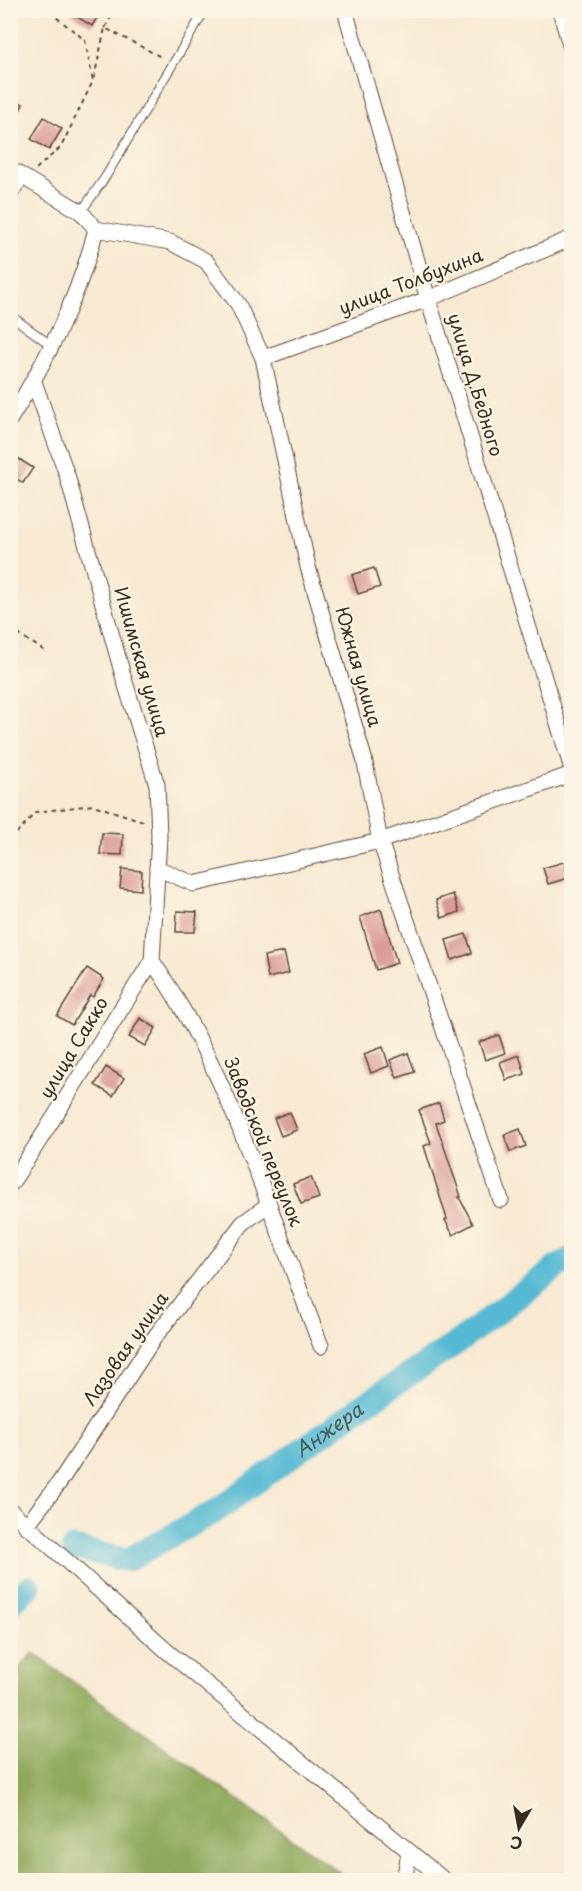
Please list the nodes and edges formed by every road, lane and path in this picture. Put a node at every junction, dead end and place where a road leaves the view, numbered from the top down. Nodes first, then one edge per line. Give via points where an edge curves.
1 (47, 10) edge
2 (115, 10) edge
3 (206, 10) edge
4 (345, 10) edge
5 (560, 10) edge
6 (105, 28) junction
7 (572, 52) edge
8 (174, 64) junction
9 (93, 81) junction
10 (10, 169) edge
11 (25, 178) junction
12 (10, 200) edge
13 (81, 212) junction
14 (96, 229) junction
15 (572, 238) edge
16 (428, 299) junction
17 (10, 315) edge
18 (52, 346) junction
19 (262, 358) junction
20 (34, 382) junction
21 (10, 419) edge
22 (10, 629) edge
23 (45, 651) dead end
24 (572, 769) edge
25 (572, 774) edge
26 (159, 836) junction
27 (10, 840) edge
28 (380, 841) junction
29 (157, 868) junction
30 (152, 961) junction
31 (10, 1185) edge
32 (501, 1200) dead end
33 (268, 1204) junction
34 (321, 1346) dead end
35 (10, 1510) edge
36 (26, 1526) junction
37 (409, 1853) junction
38 (404, 1881) edge
39 (444, 1881) edge

1 - 9 path via 85,40
2 - 6 path
3 - 8 lane
4 - 16 street, улица Д.Бедного
5 - 7 street
6 - 8 path
6 - 9 path
8 - 13 lane
9 - 11 path via 61,147
10 - 11 street
11 - 12 lane
11 - 13 street
13 - 14 street
14 - 18 street via 85,274
14 - 19 street, Южная улица via 170,242 206,261 238,304
15 - 16 street, улица Толбухина
16 - 19 street, улица Толбухина
16 - 24 street, улица Д.Бедного
17 - 18 lane
18 - 20 street
19 - 28 street, Южная улица via 308,567 364,758
20 - 21 street
20 - 26 street, Ишимская улица via 67,475 157,785
22 - 23 path
25 - 28 street
26 - 27 path via 153,825 93,805 36,812
26 - 29 street, Ишимская улица
28 - 29 street via 194,884
28 - 32 street, Южная улица
29 - 30 street, Ишимская улица
30 - 31 street, улица Сакко
30 - 33 street, Заводской переулок via 182,1004 225,1094
33 - 34 street, Заводской переулок
33 - 36 street, Лазовая улица via 243,1223 154,1338
35 - 36 street
36 - 37 street via 168,1652
37 - 38 street
37 - 39 street

